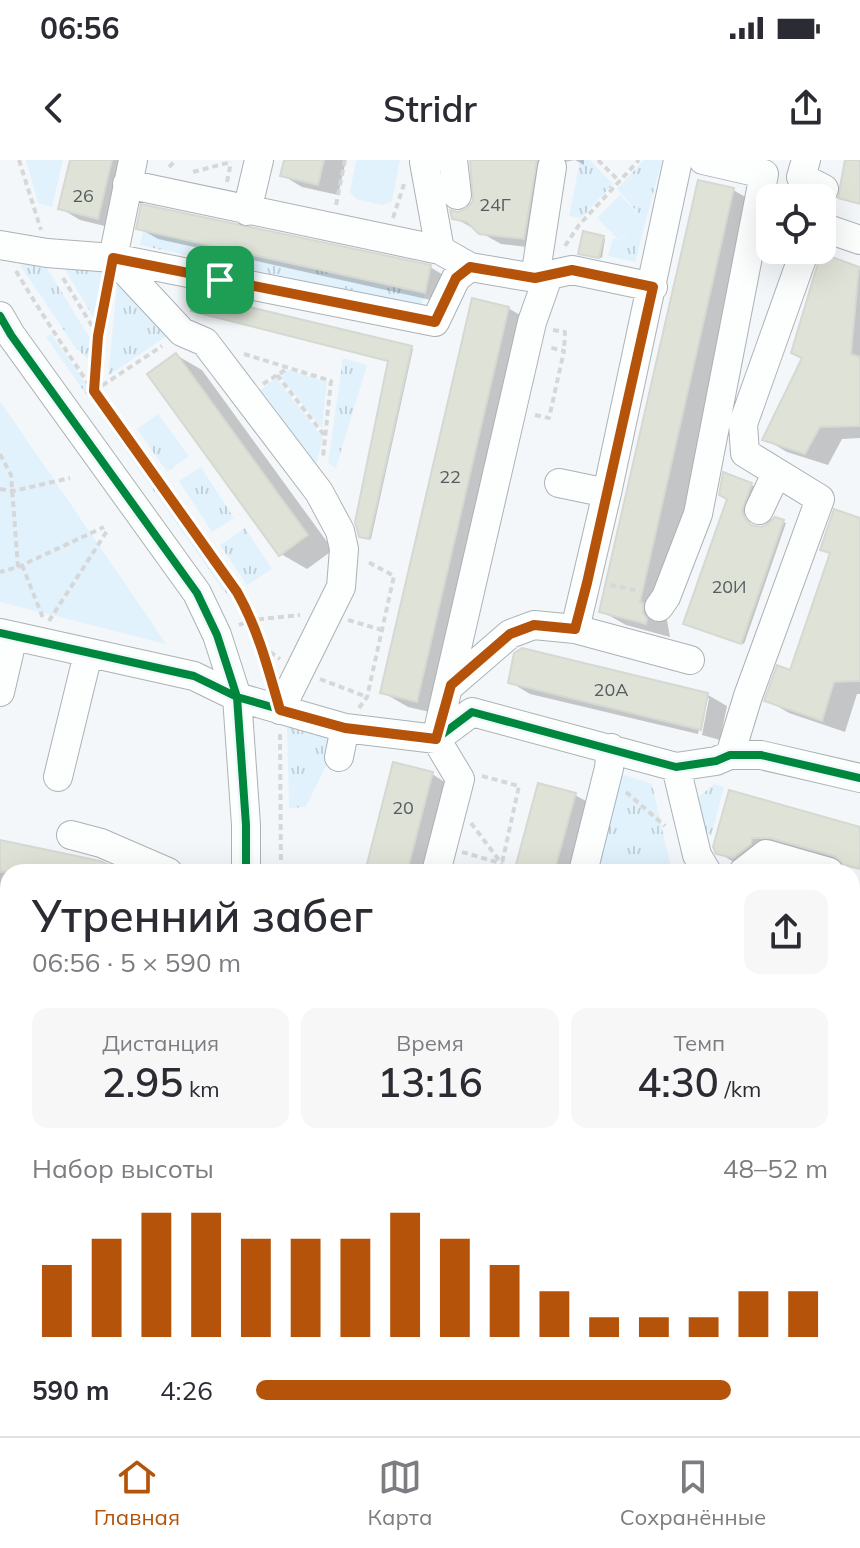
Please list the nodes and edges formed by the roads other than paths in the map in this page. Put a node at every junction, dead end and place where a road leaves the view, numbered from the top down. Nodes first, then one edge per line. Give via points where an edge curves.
1 (259, 160) edge
2 (431, 160) edge
3 (453, 160) edge
4 (678, 160) edge
5 (703, 160) edge
6 (806, 160) edge
7 (552, 167) dead end
8 (130, 172) edge
9 (814, 184) edge
10 (457, 195) dead end
11 (247, 211) junction
12 (836, 232) edge
13 (860, 240) edge
14 (0, 245) edge
15 (440, 250) junction
16 (113, 258) junction
17 (800, 264) edge
18 (470, 267) junction
19 (542, 276) junction
20 (653, 287) junction
21 (0, 316) edge
22 (776, 474) junction
23 (559, 483) dead end
24 (607, 493) junction
25 (759, 510) dead end
26 (663, 602) road end
27 (575, 629) junction
28 (7, 634) edge
29 (88, 654) junction
30 (690, 660) dead end
31 (451, 685) junction
32 (0, 692) edge
33 (237, 697) junction
34 (280, 710) junction
35 (345, 728) junction
36 (436, 739) junction
37 (730, 755) junction
38 (339, 757) dead end
39 (610, 758) junction
40 (676, 767) junction
41 (58, 777) dead end
42 (860, 778) edge
43 (71, 835) dead end
44 (150, 864) edge
45 (246, 864) edge
46 (438, 864) edge
47 (585, 864) edge
48 (702, 864) edge
49 (753, 864) edge
50 (801, 864) edge

1 - 11 street
2 - 15 street via 424,162
3 - 10 street
4 - 20 street
5 - 26 street via 764,174 698,514
6 - 9 street via 801,177
7 - 19 street
8 - 11 street
8 - 16 street
11 - 15 street
12 - 13 street
14 - 16 street
15 - 18 street
16 - 18 street via 435,322 456,278
16 - 34 street via 193,337 313,483 340,531 341,587
17 - 22 street via 743,424 745,453
18 - 19 street
19 - 20 street via 572,270
19 - 31 street
20 - 24 street
21 - 33 street via 197,593
22 - 25 street
22 - 37 street via 820,499
23 - 24 street
24 - 27 street
27 - 30 street
27 - 31 street via 534,625 510,634
28 - 29 street
28 - 32 street
29 - 33 street via 194,676
29 - 41 street
31 - 36 street
33 - 34 street
33 - 45 street
34 - 35 street
35 - 36 street
35 - 38 street
36 - 39 street via 472,712
36 - 46 street via 460,779
37 - 40 street
37 - 42 street via 761,755
39 - 40 street
39 - 47 street
40 - 48 street
43 - 44 street
49 - 50 street via 766,854

